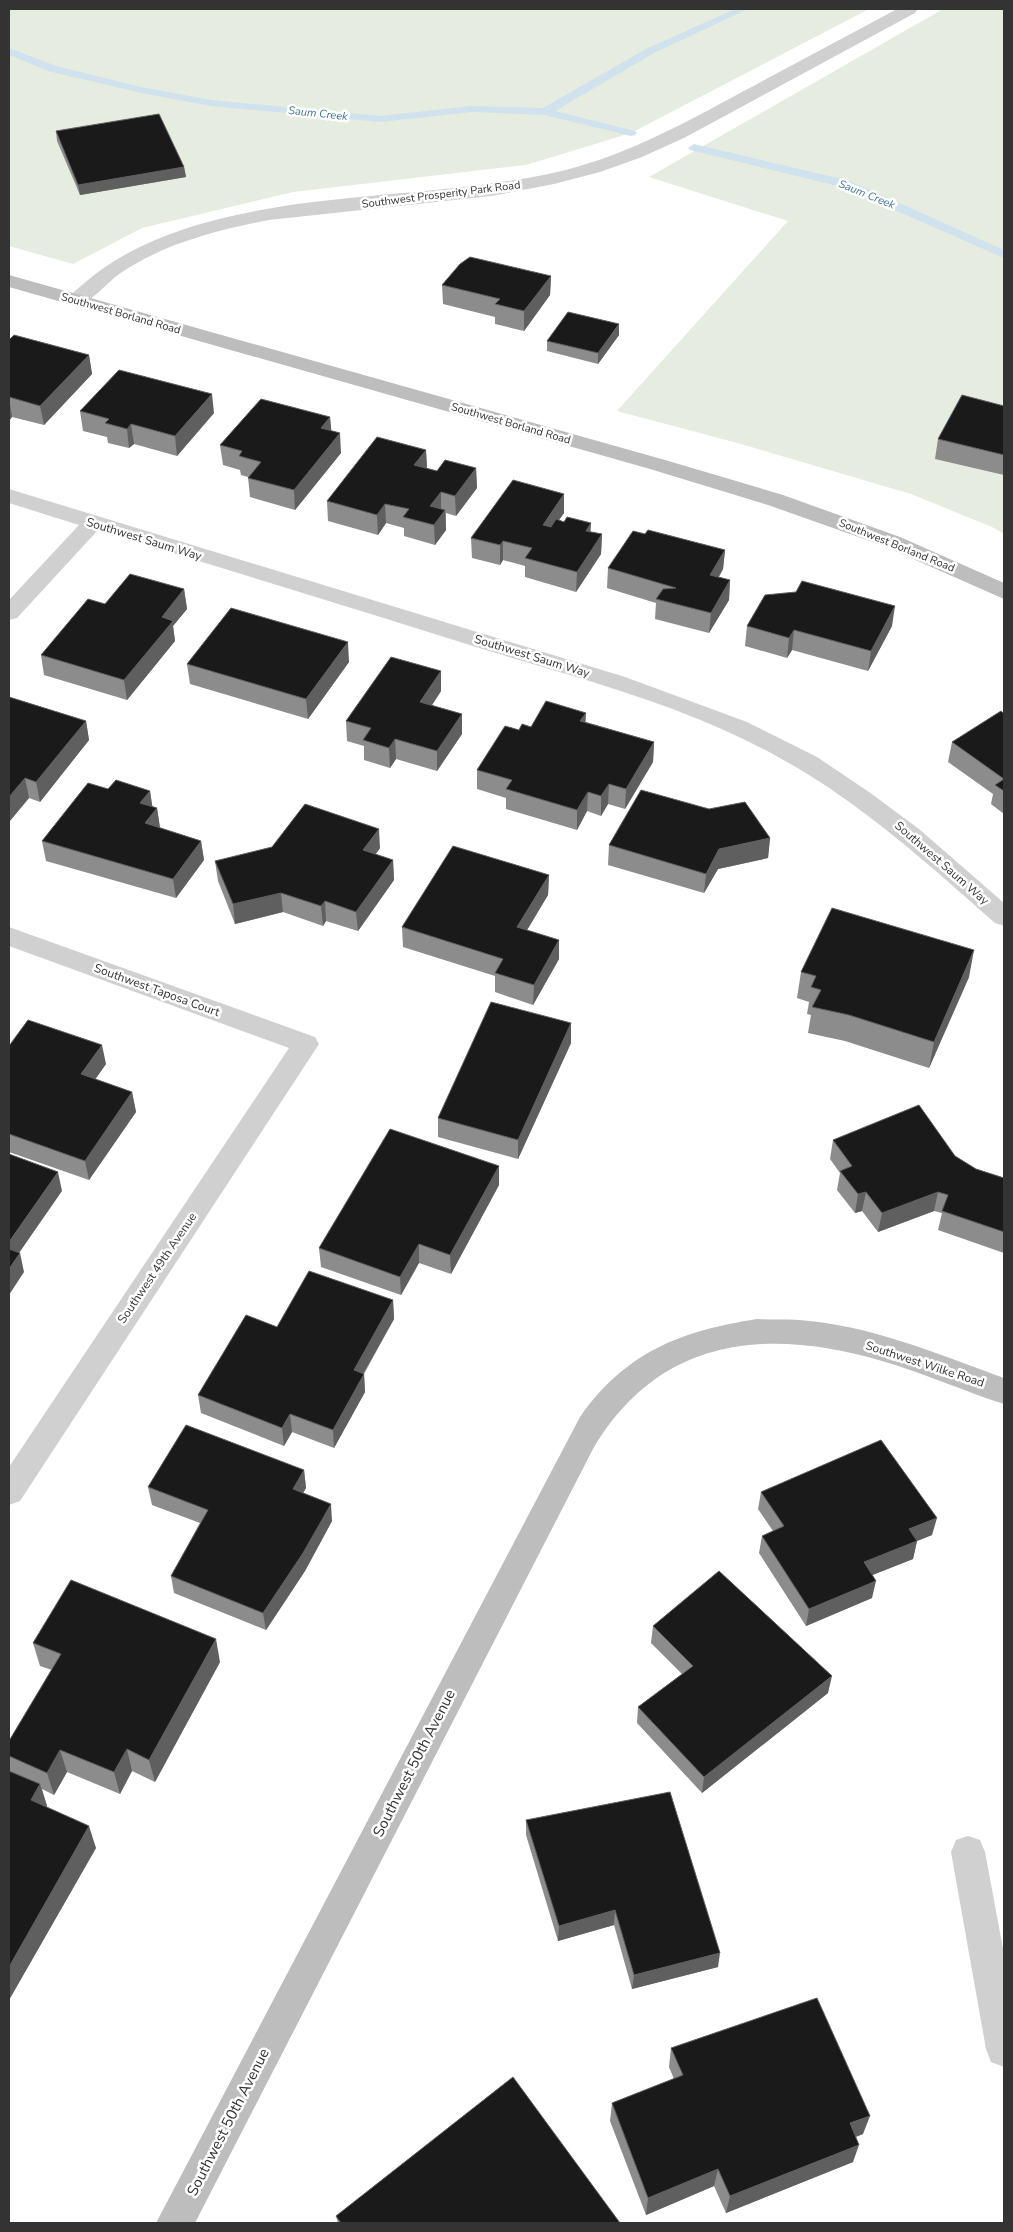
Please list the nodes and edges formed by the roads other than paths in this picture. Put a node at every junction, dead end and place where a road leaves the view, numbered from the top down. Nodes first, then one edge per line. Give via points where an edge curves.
1 (909, 9) edge
2 (9, 282) edge
3 (76, 300) junction
4 (9, 496) edge
5 (93, 523) junction
6 (1004, 592) edge
7 (9, 613) edge
8 (1004, 917) edge
9 (9, 936) edge
10 (306, 1044) joint
11 (698, 1342) joint
12 (1004, 1391) edge
13 (9, 1492) edge
14 (968, 1852) dead end
15 (1004, 2049) edge
16 (175, 2223) edge

1 - 3 street, Southwest Prosperity Park Road via 678,134 593,168 491,190 235,220 142,252 116,267
2 - 3 main road, Southwest Borland Road
3 - 6 main road, Southwest Borland Road via 825,516 916,551
4 - 5 street, Southwest Saum Way
5 - 7 street
5 - 8 street, Southwest Saum Way via 617,682 760,738 808,762 912,835
9 - 10 street, Southwest Taposa Court
10 - 13 street, Southwest 49th Avenue
11 - 12 main road, Southwest Wilke Road via 753,1330 795,1330 836,1336 893,1351
11 - 16 main road, Southwest 50th Avenue via 655,1362 629,1382 594,1419
14 - 15 street

